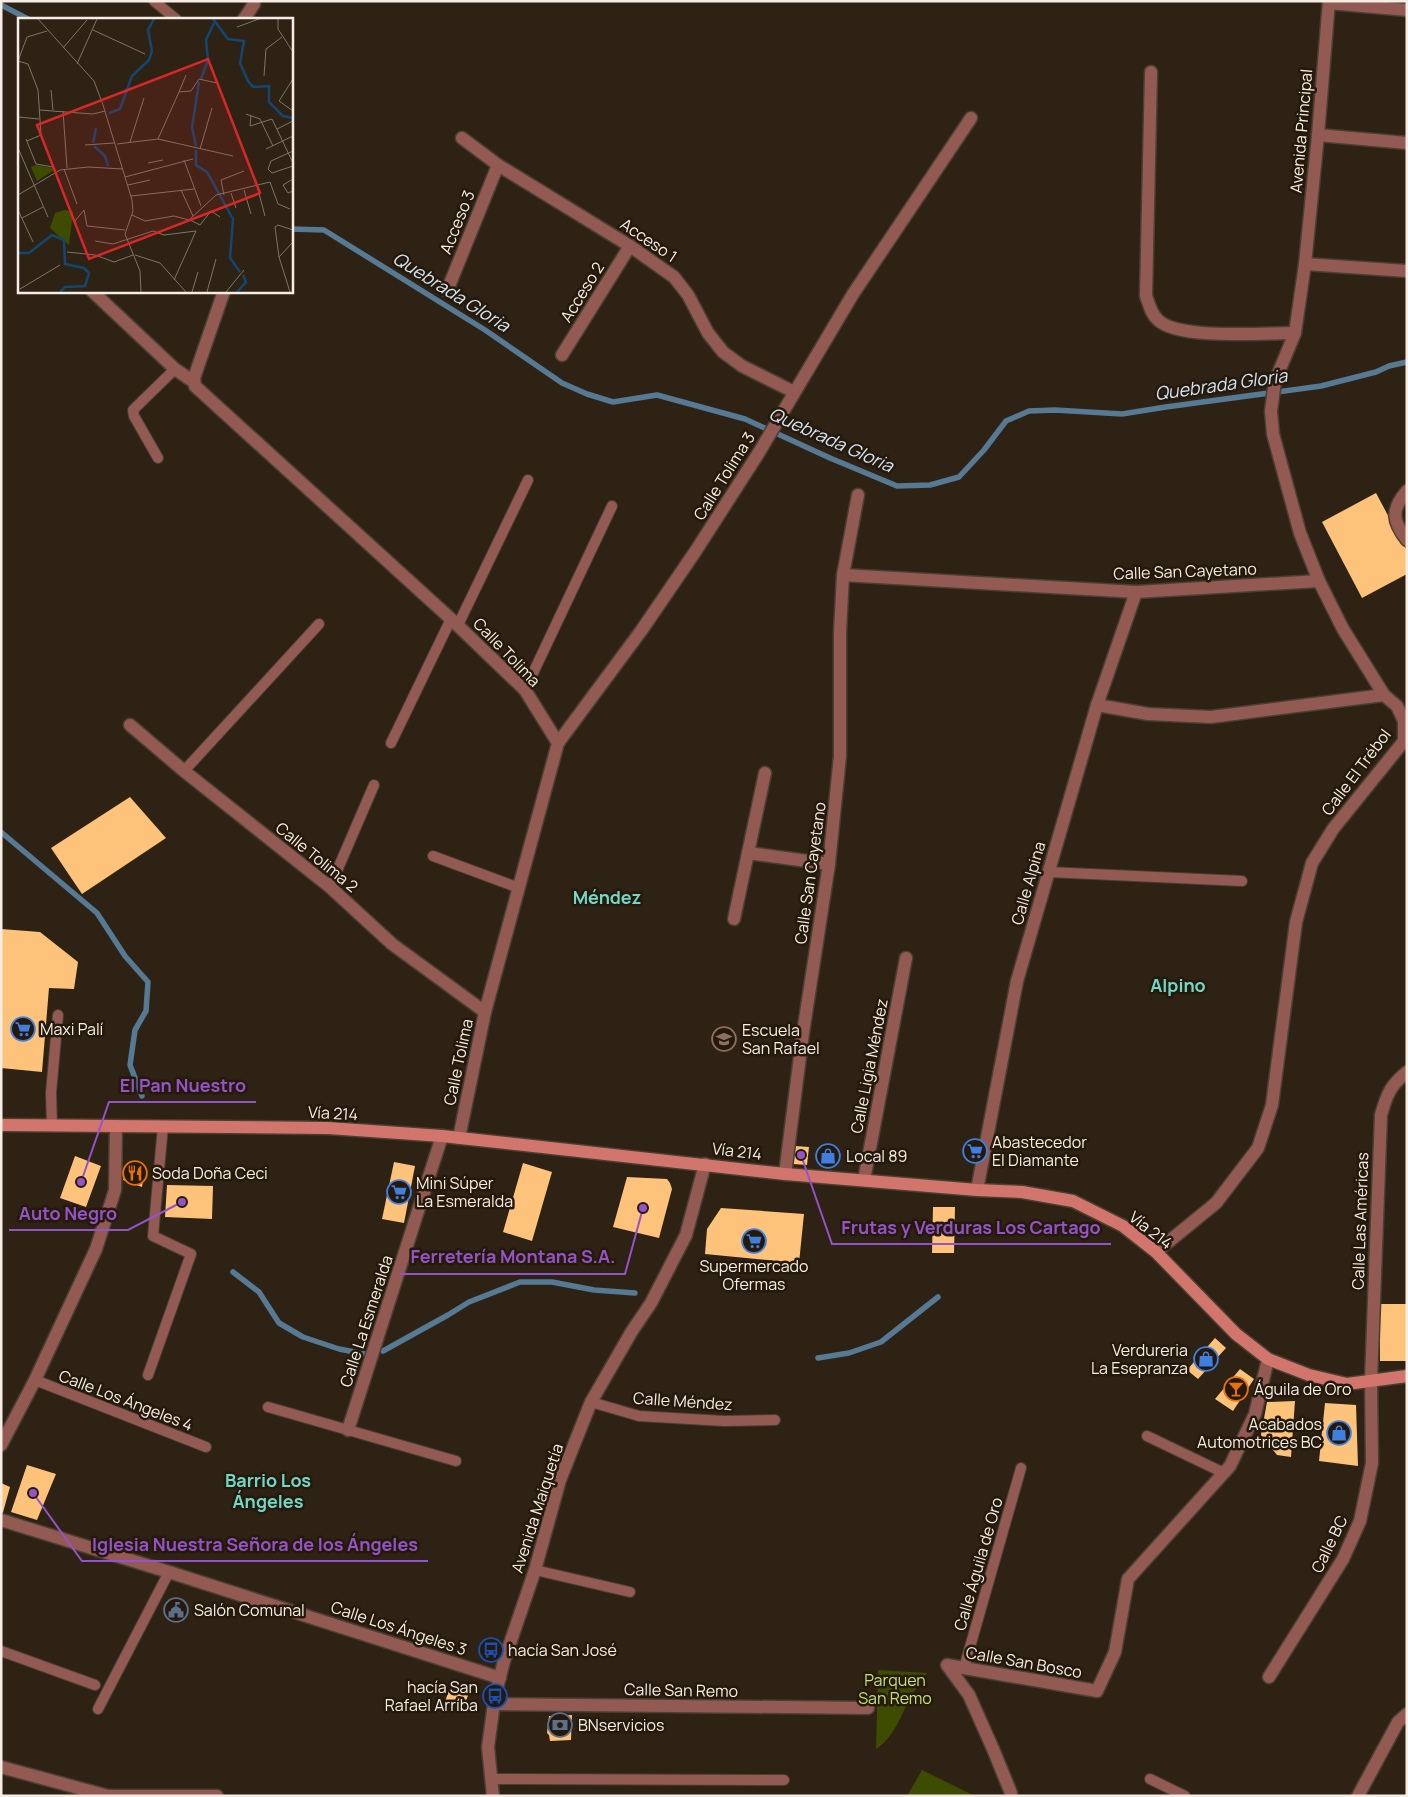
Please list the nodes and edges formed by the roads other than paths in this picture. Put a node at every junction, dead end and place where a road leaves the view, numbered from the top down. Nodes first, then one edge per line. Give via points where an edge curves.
1 (154, 1) edge
2 (1329, 2) edge
3 (254, 4) dead end
4 (1407, 10) edge
5 (175, 18) edge
6 (245, 18) edge
7 (1151, 72) dead end
8 (972, 118) dead end
9 (1318, 135) junction
10 (462, 138) dead end
11 (1407, 143) edge
12 (498, 165) junction
13 (630, 246) junction
14 (1304, 264) junction
15 (1407, 271) edge
16 (447, 291) dead end
17 (93, 292) edge
18 (224, 292) edge
19 (1295, 333) junction
20 (562, 355) dead end
21 (175, 368) junction
22 (194, 382) junction
23 (794, 392) junction
24 (158, 458) dead end
25 (528, 480) dead end
26 (1407, 491) edge
27 (858, 496) dead end
28 (612, 506) dead end
29 (1407, 540) edge
30 (843, 575) junction
31 (1319, 581) junction
32 (1136, 592) junction
33 (454, 622) junction
34 (319, 624) dead end
35 (525, 690) junction
36 (1384, 695) junction
37 (1097, 706) junction
38 (130, 725) dead end
39 (1405, 740) edge
40 (558, 743) junction
41 (391, 744) dead end
42 (184, 771) junction
43 (765, 773) dead end
44 (374, 785) dead end
45 (748, 854) junction
46 (433, 856) dead end
47 (830, 864) junction
48 (1048, 872) junction
49 (1242, 880) dead end
50 (330, 887) junction
51 (519, 888) junction
52 (734, 919) dead end
53 (906, 958) dead end
54 (485, 1012) junction
55 (58, 1015) dead end
56 (1407, 1072) edge
57 (1, 1125) edge
58 (52, 1125) junction
59 (116, 1126) junction
60 (163, 1126) junction
61 (442, 1136) junction
62 (459, 1138) junction
63 (705, 1164) junction
64 (785, 1174) junction
65 (864, 1180) junction
66 (977, 1190) junction
67 (1156, 1252) junction
68 (1268, 1359) junction
69 (148, 1375) dead end
70 (1407, 1376) edge
71 (35, 1380) junction
72 (1371, 1380) junction
73 (591, 1402) junction
74 (268, 1406) dead end
75 (775, 1420) dead end
76 (348, 1430) junction
77 (1147, 1436) dead end
78 (1, 1446) edge
79 (206, 1447) dead end
80 (456, 1460) dead end
81 (1021, 1468) dead end
82 (1224, 1473) junction
83 (1, 1520) edge
84 (534, 1570) junction
85 (169, 1572) junction
86 (630, 1592) dead end
87 (1, 1651) edge
88 (964, 1668) junction
89 (1270, 1677) dead end
90 (500, 1678) junction
91 (95, 1685) dead end
92 (494, 1704) junction
93 (868, 1708) dead end
94 (98, 1709) dead end
95 (1407, 1714) edge
96 (1, 1767) edge
97 (491, 1779) junction
98 (1150, 1779) dead end
99 (784, 1780) dead end
100 (1011, 1793) dead end
101 (108, 1796) edge
102 (203, 1796) edge
103 (218, 1796) edge
104 (493, 1796) edge
105 (1185, 1796) edge
106 (1358, 1796) edge

1 - 5 lane
2 - 4 street
2 - 9 street, Avenida Principal
3 - 6 street
7 - 19 street via 1146,296 1150,308 1158,320 1189,332
8 - 23 street, Calle Tolima 3 via 853,294
9 - 11 street
9 - 14 street, Avenida Principal
10 - 12 street, Acceso 1
12 - 13 street, Acceso 1
12 - 16 street, Acceso 3
13 - 20 street, Acceso 2
13 - 23 street, Acceso 1 via 674,277 723,352 742,366
14 - 15 street
14 - 19 street, Calle El Trébol
17 - 21 street, Calle Tolima
18 - 22 street
19 - 31 street, Calle El Trébol via 1275,381 1271,411 1273,434 1300,533
21 - 22 street, Calle Tolima
21 - 24 lane via 133,410
22 - 33 street, Calle Tolima
23 - 40 street, Calle Tolima 3 via 758,454 641,631
25 - 33 lane
26 - 29 street via 1397,505 1395,520
27 - 30 street, Calle San Cayetano
28 - 35 lane
30 - 32 street, Calle San Cayetano
30 - 47 street, Calle San Cayetano via 840,756
31 - 32 street, Calle San Cayetano
31 - 36 street, Calle El Trébol via 1343,629
32 - 37 street, Calle Alpina
33 - 35 street, Calle Tolima
33 - 41 lane
34 - 42 lane
35 - 40 street, Calle Tolima
36 - 37 street via 1211,717 1148,714
36 - 39 street, Calle El Trébol via 1396,706 1404,721
37 - 48 street, Calle Alpina
38 - 42 street, Calle Tolima 2
39 - 67 street, Calle El Trébol via 1333,829 1312,863 1296,922 1272,1104 1258,1148 1216,1203
40 - 51 street, Calle Tolima
42 - 50 street, Calle Tolima 2
43 - 45 street
44 - 50 lane
45 - 47 street
45 - 52 street
46 - 51 lane
47 - 64 street, Calle San Cayetano
48 - 49 lane
48 - 66 street, Calle Alpina via 1017,981
50 - 54 street, Calle Tolima 2 via 392,944
51 - 54 street, Calle Tolima
53 - 65 street, Calle Ligia Méndez
54 - 62 street, Calle Tolima
55 - 58 lane via 51,1093
56 - 72 street, Calle Las Américas via 1392,1084 1381,1114
57 - 58 main road, Vía 214
58 - 59 main road, Vía 214
59 - 60 main road, Vía 214
59 - 71 street via 115,1190 99,1241
60 - 61 main road, Vía 214 via 328,1128
60 - 69 lane via 153,1236 191,1254
61 - 62 main road, Vía 214
61 - 76 street, Calle La Esmeralda
62 - 63 main road, Vía 214
63 - 64 main road, Vía 214
63 - 73 street, Avenida Maiquetía via 686,1235 651,1303
64 - 65 main road, Vía 214
65 - 66 main road, Vía 214
66 - 67 main road, Vía 214 via 1022,1192 1073,1201 1123,1226
67 - 68 main road, Vía 214 via 1236,1334
68 - 72 main road, Vía 214 via 1309,1375 1348,1384
68 - 82 street, Calle San Bosco via 1255,1414
70 - 72 main road, Vía 214
71 - 78 street
71 - 79 lane, Calle Los Ángeles 4
72 - 89 street, Calle BC via 1372,1463 1360,1521 1343,1559
73 - 75 lane, Calle Méndez via 639,1416
73 - 84 street, Avenida Maiquetía via 560,1480
74 - 76 lane
76 - 80 lane
77 - 82 lane
81 - 88 lane, Calle Águila de Oro
82 - 88 street, Calle San Bosco via 1128,1579 1115,1652 1097,1691
83 - 85 street, Calle Los Ángeles 3
84 - 86 lane
84 - 90 street, Avenida Maiquetía
85 - 90 street, Calle Los Ángeles 3
85 - 94 lane
87 - 91 lane
88 - 100 street, Calle San Bosco via 947,1665 969,1695
90 - 92 street, Avenida Maiquetía
92 - 93 street, Calle San Remo
92 - 97 street, Avenida Maiquetía via 488,1747
95 - 106 street via 1398,1722
96 - 101 street
97 - 99 lane
97 - 104 street, Avenida Maiquetía
98 - 105 lane
101 - 102 street
102 - 103 street

